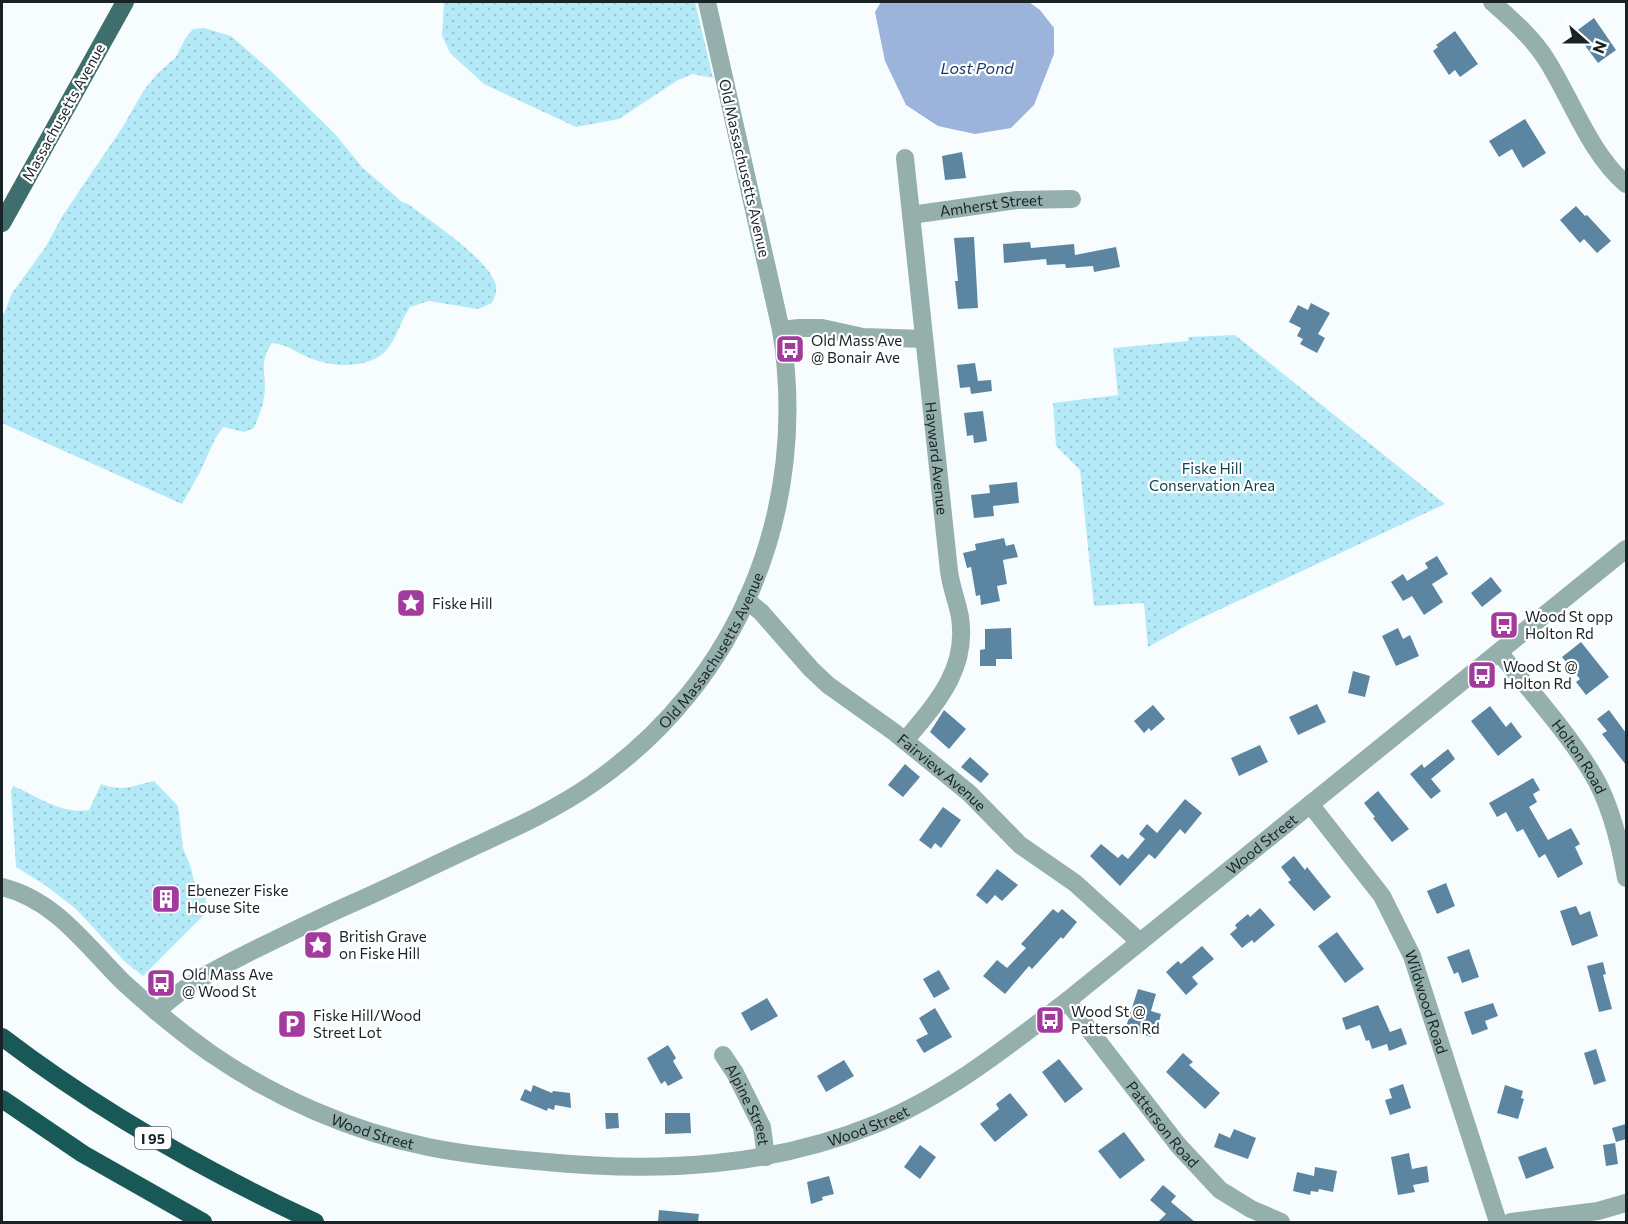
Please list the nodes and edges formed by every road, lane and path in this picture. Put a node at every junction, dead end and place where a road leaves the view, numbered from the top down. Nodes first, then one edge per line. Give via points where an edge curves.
1 (125, 2) edge
2 (707, 2) edge
3 (1492, 2) edge
4 (905, 158) dead end
5 (1626, 184) edge
6 (1072, 199) dead end
7 (911, 215) junction
8 (2, 223) edge
9 (781, 330) junction
10 (924, 339) junction
11 (1626, 549) edge
12 (747, 600) junction
13 (1499, 652) junction
14 (905, 741) junction
15 (1310, 804) junction
16 (1626, 878) edge
17 (2, 887) edge
18 (1140, 942) junction
19 (1066, 1001) junction
20 (157, 1012) junction
21 (2, 1037) edge
22 (723, 1055) dead end
23 (2, 1099) edge
24 (766, 1157) junction
25 (1626, 1203) edge
26 (203, 1222) edge
27 (315, 1222) edge
28 (1281, 1222) edge
29 (1498, 1222) edge
30 (1511, 1222) edge

1 - 8 main road, Massachusetts Avenue
2 - 9 street, Old Massachusetts Avenue
3 - 5 street via 1545,57 1601,154
4 - 7 street, Hayward Avenue
6 - 7 street, Amherst Street via 1017,200
7 - 10 street, Hayward Avenue
9 - 10 street via 822,328 863,337
9 - 12 street, Old Massachusetts Avenue via 788,397 783,481 768,545
10 - 14 street, Hayward Avenue via 950,582 961,629 951,679 940,699
11 - 13 street, Wood Street
12 - 14 street, Fairview Avenue via 823,680
12 - 20 street, Old Massachusetts Avenue via 714,659 677,707 628,756 589,786 512,829 209,973
13 - 15 street, Wood Street
13 - 16 street, Holton Road via 1593,774 1608,806
14 - 18 street, Fairview Avenue via 974,797 1020,845 1075,883
15 - 18 street, Wood Street
15 - 29 street, Wildwood Road via 1382,896 1412,956
17 - 20 street, Wood Street via 36,901 65,921
18 - 19 street, Wood Street
19 - 24 street, Wood Street via 990,1059 909,1109 839,1138
19 - 28 street, Patterson Road via 1178,1145 1220,1190
20 - 24 street, Wood Street via 216,1057 287,1097 356,1127 421,1146 496,1158 620,1167 697,1166
21 - 27 highway, I 95 via 146,1134
22 - 24 street, Alpine Street via 762,1127
23 - 26 highway via 92,1159
25 - 30 street via 1598,1211

